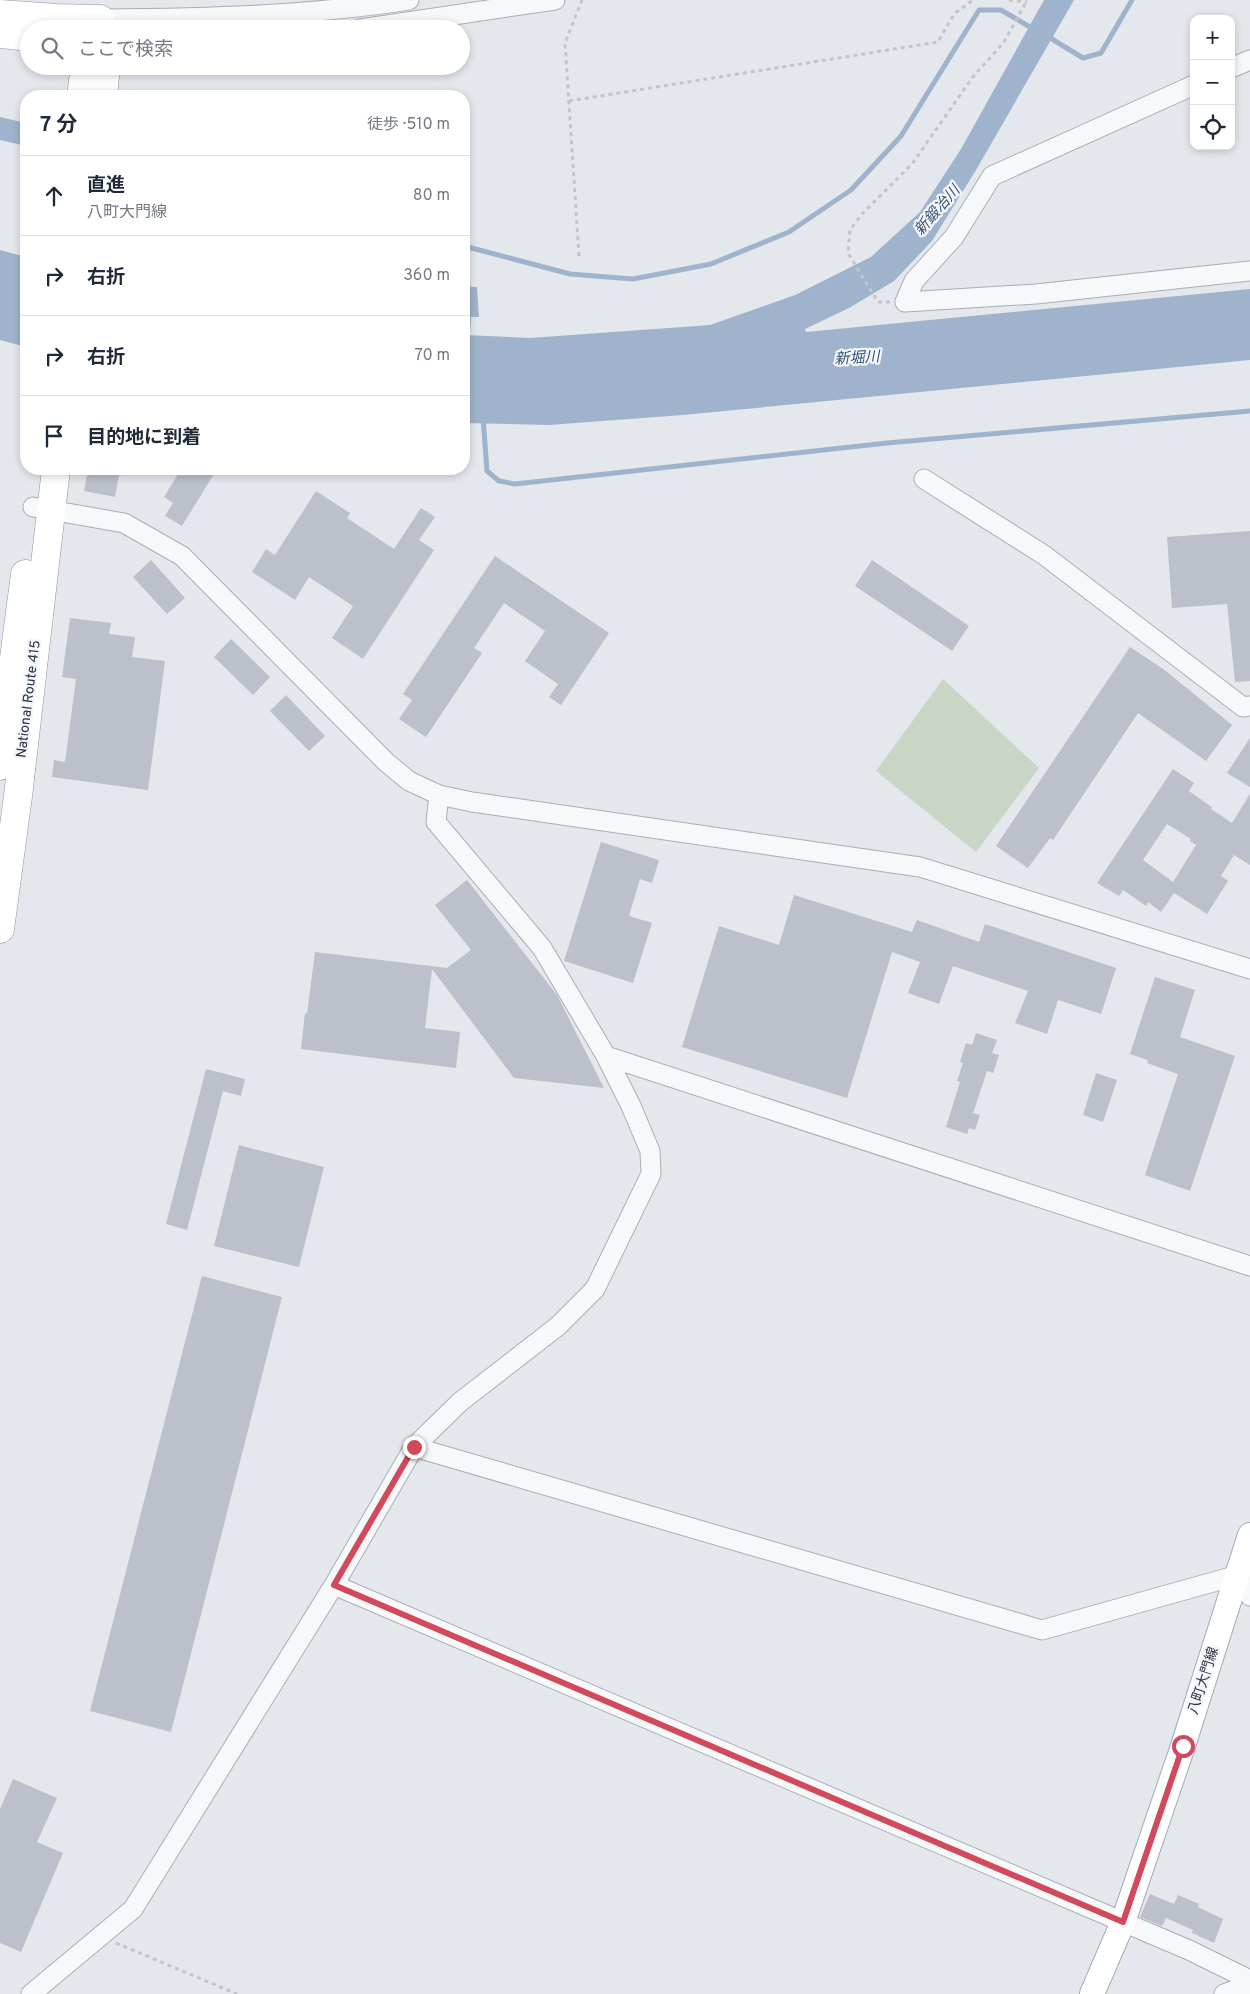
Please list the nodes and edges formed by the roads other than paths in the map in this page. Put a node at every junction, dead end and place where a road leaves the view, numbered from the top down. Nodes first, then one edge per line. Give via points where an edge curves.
1 (409, 0) edge
2 (555, 0) edge
3 (0, 14) edge
4 (67, 20) edge
5 (190, 20) edge
6 (421, 20) edge
7 (0, 34) edge
8 (20, 36) edge
9 (1250, 60) edge
10 (1235, 66) edge
11 (84, 75) edge
12 (105, 75) edge
13 (1190, 87) edge
14 (82, 90) edge
15 (104, 90) edge
16 (1250, 271) edge
17 (38, 475) edge
18 (54, 475) edge
19 (924, 479) dead end
20 (42, 508) junction
21 (1250, 706) edge
22 (0, 766) edge
23 (439, 795) junction
24 (0, 929) edge
25 (1250, 969) edge
26 (606, 1056) junction
27 (1250, 1266) edge
28 (414, 1447) junction
29 (1250, 1535) edge
30 (1244, 1571) edge
31 (334, 1585) junction
32 (1250, 1596) edge
33 (1123, 1922) junction
34 (1250, 1980) edge
35 (1250, 1985) edge
36 (31, 1994) edge
37 (1092, 1994) edge
38 (1224, 1994) edge

1 - 5 street via 357,8
2 - 6 street
3 - 4 highway
7 - 8 highway
9 - 10 street
11 - 14 highway
12 - 15 highway
13 - 16 street via 992,176 954,237 914,281 905,302 1036,294
17 - 20 highway, National Route 415
18 - 20 highway, National Route 415
19 - 21 street via 1044,555 1243,707
20 - 22 highway, National Route 415
20 - 23 street via 124,523 182,556 386,762 409,781
20 - 24 highway, National Route 415 via 18,796
23 - 25 street via 920,867
23 - 26 street via 436,822 542,948
26 - 27 street
26 - 28 street via 650,1151 651,1174 595,1289 558,1326 460,1402
28 - 30 street via 1042,1630
28 - 31 street
29 - 30 main road, 八町大門線
30 - 32 street
30 - 33 main road, 八町大門線
31 - 33 street
31 - 36 street via 133,1909
33 - 34 street
33 - 37 main road, 八町大門線
35 - 38 street

